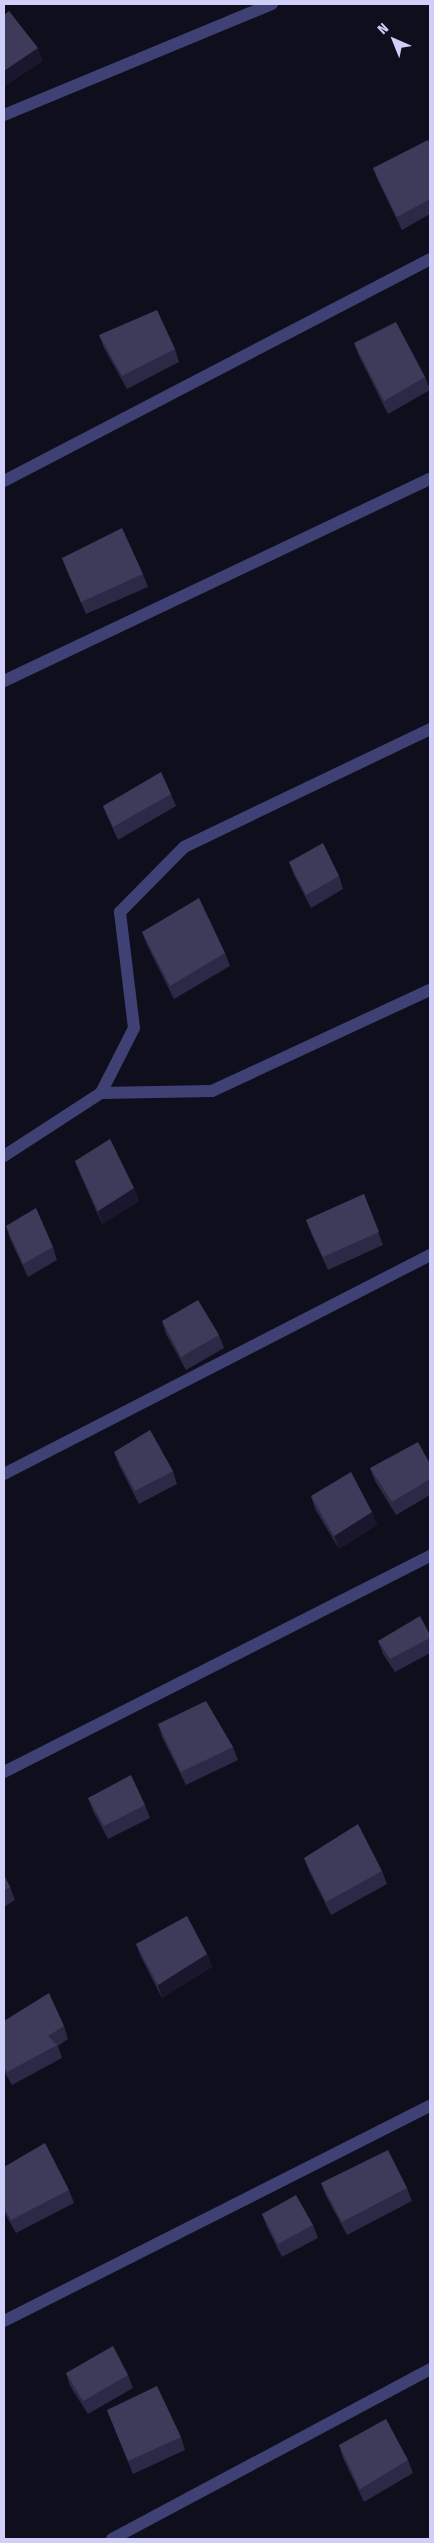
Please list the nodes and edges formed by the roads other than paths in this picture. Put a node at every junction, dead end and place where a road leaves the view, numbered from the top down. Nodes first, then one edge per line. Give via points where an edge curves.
1 (272, 4) edge
2 (4, 115) edge
3 (430, 259) edge
4 (430, 479) edge
5 (4, 481) edge
6 (4, 681) edge
7 (430, 729) edge
8 (430, 990) edge
9 (101, 1093) junction
10 (4, 1156) edge
11 (430, 1255) edge
12 (4, 1474) edge
13 (430, 1556) edge
14 (4, 1772) edge
15 (430, 2106) edge
16 (4, 2321) edge
17 (430, 2369) edge
18 (112, 2539) edge

1 - 2 street
3 - 5 street
4 - 6 street
7 - 9 street via 184,846 120,912 134,1028
8 - 9 street via 212,1091
9 - 10 street
11 - 12 street
13 - 14 street
15 - 16 street
17 - 18 street

